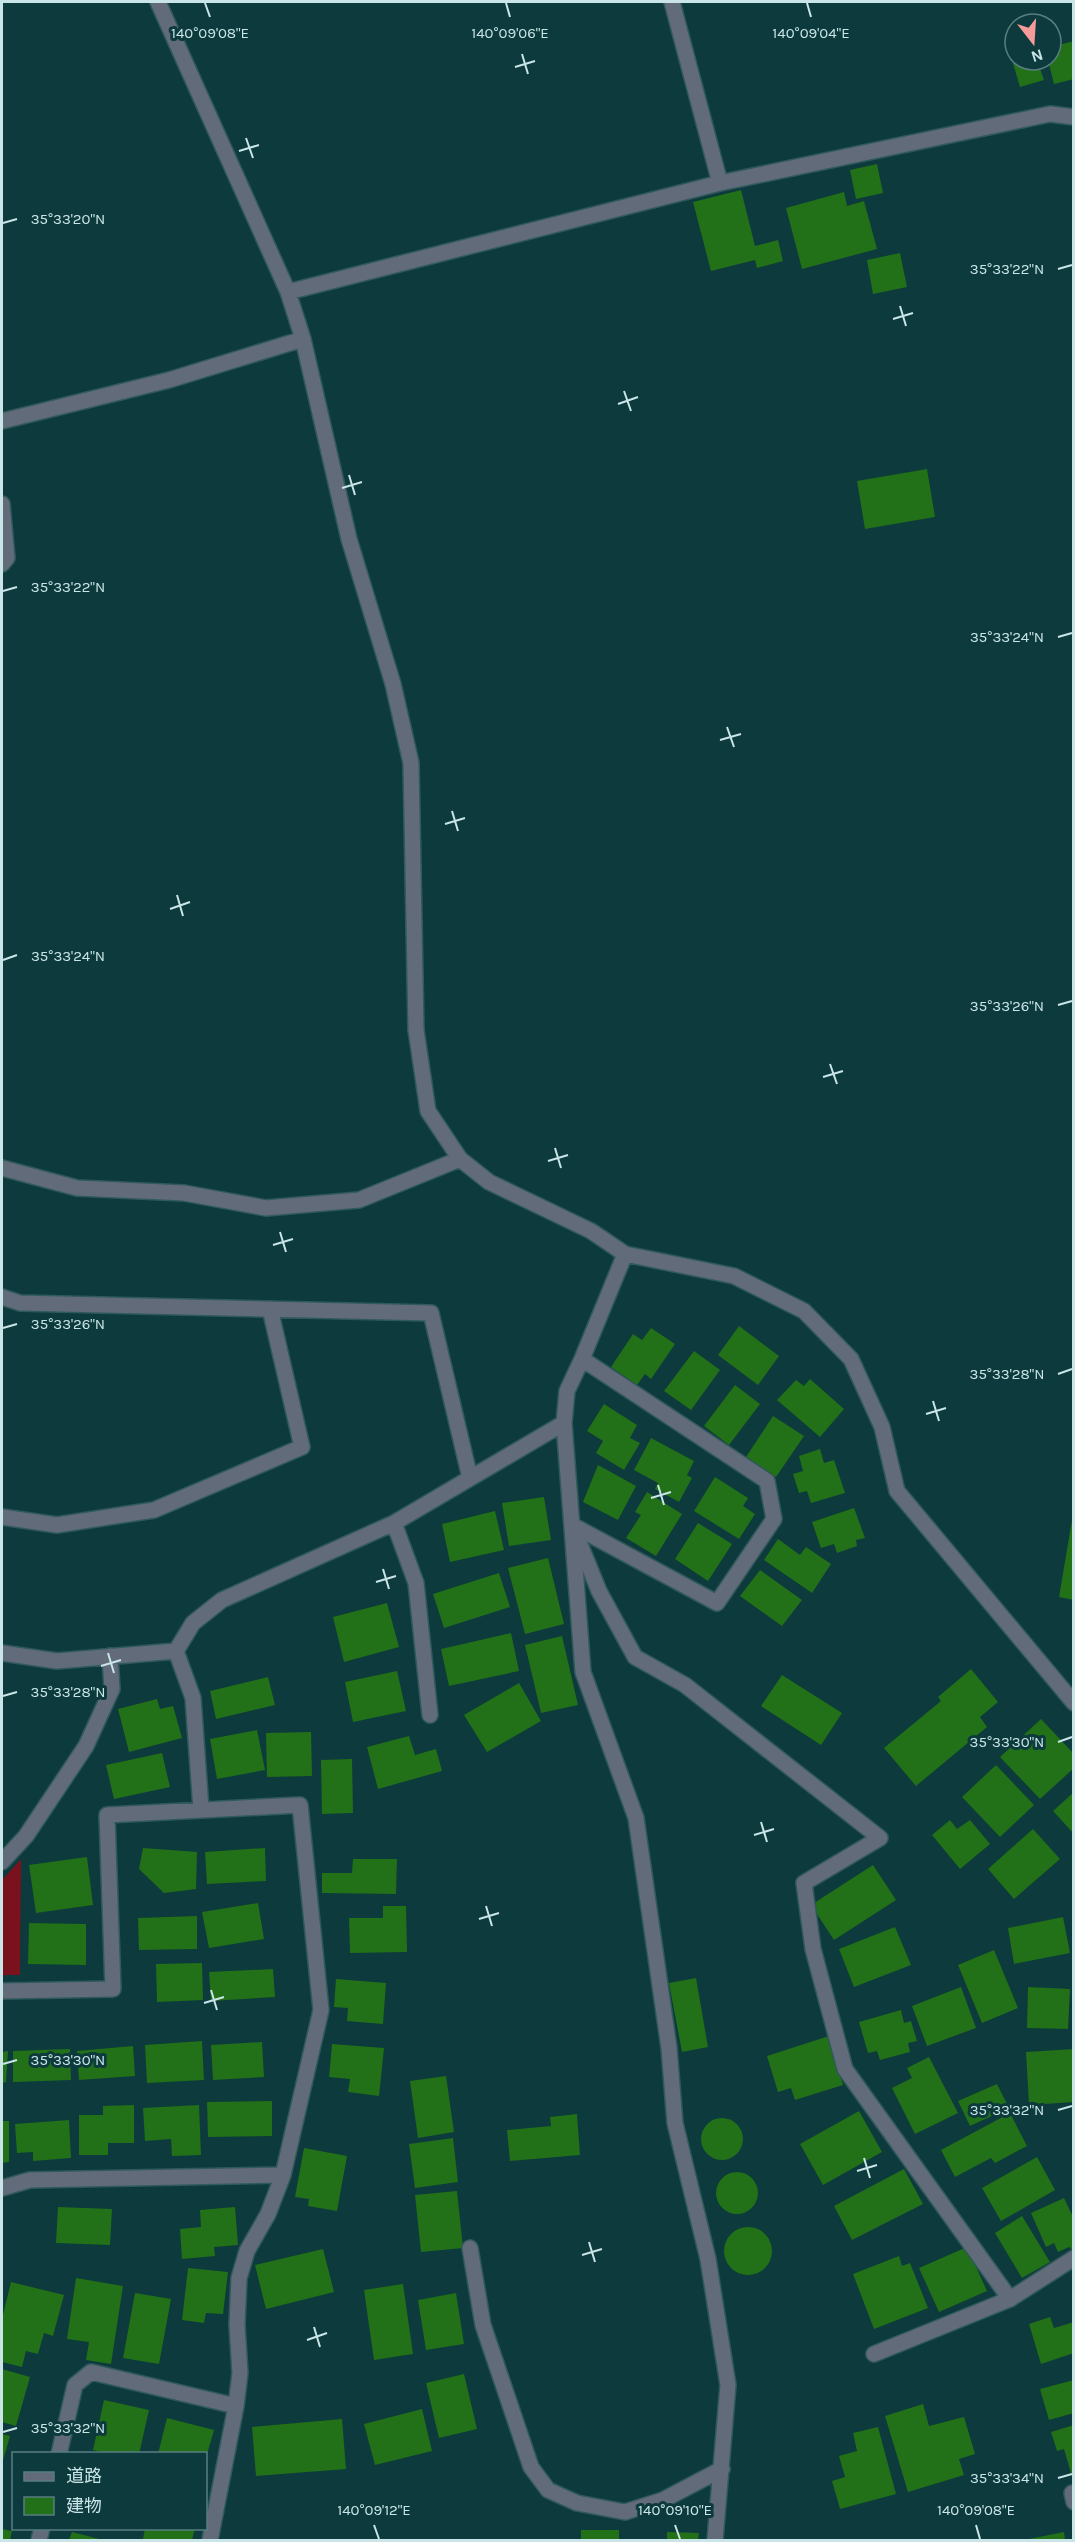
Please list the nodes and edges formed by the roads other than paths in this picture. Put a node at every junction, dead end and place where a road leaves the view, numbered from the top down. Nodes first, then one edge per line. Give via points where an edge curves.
1 (158, 2) edge
2 (672, 2) edge
3 (1074, 117) edge
4 (720, 183) junction
5 (288, 292) junction
6 (303, 339) junction
7 (2, 421) edge
8 (2, 504) edge
9 (2, 564) edge
10 (460, 1159) junction
11 (2, 1168) edge
12 (625, 1254) junction
13 (2, 1297) edge
14 (270, 1309) junction
15 (582, 1359) junction
16 (564, 1422) junction
17 (470, 1478) junction
18 (2, 1517) edge
19 (394, 1523) junction
20 (573, 1525) junction
21 (176, 1651) junction
22 (2, 1653) edge
23 (110, 1656) junction
24 (1074, 1702) edge
25 (430, 1715) dead end
26 (201, 1809) junction
27 (2, 1862) edge
28 (2, 1991) edge
29 (283, 2175) junction
30 (2, 2188) edge
31 (470, 2248) dead end
32 (1074, 2258) edge
33 (1010, 2299) junction
34 (874, 2354) dead end
35 (236, 2406) junction
36 (59, 2452) edge
37 (722, 2469) junction
38 (1074, 2493) edge
39 (1074, 2502) edge
40 (210, 2541) edge
41 (715, 2541) edge

1 - 5 street
2 - 4 street
3 - 4 street via 1050,114
4 - 5 street
5 - 6 street
6 - 7 street via 169,380
6 - 10 street via 349,539 393,684 411,763 416,1030 428,1111
8 - 9 street via 7,558
10 - 11 street via 358,1200 266,1208 184,1193 77,1188
10 - 12 street via 489,1182 591,1232
12 - 15 street
12 - 24 street via 734,1276 804,1311 852,1359 882,1427 897,1491
13 - 14 street via 20,1303
14 - 17 street via 432,1313
14 - 18 street via 302,1447 154,1510 57,1525
15 - 16 street via 567,1391
15 - 20 street via 767,1481 774,1519 717,1603
16 - 17 street
16 - 20 street
17 - 19 street
19 - 21 street via 222,1600 193,1623
19 - 25 street via 416,1583
20 - 33 street via 599,1591 634,1657 685,1685 880,1838 804,1883 813,1949 845,2069
20 - 37 street via 583,1672 636,1818 669,2048 675,2123 708,2259 728,2385
21 - 23 street
21 - 26 street via 193,1698
22 - 23 street via 57,1661
23 - 27 street via 112,1689 86,1746 26,1836
26 - 28 street via 107,1815 113,1989
26 - 29 street via 300,1805 321,2010
29 - 30 street via 30,2180
29 - 35 street via 268,2214 247,2251 239,2278 240,2373
31 - 37 street via 483,2325 531,2467 548,2490 577,2503 624,2512 663,2500
32 - 33 street
33 - 34 street
35 - 36 street via 91,2372 75,2385
35 - 40 street
37 - 41 street
38 - 39 street

